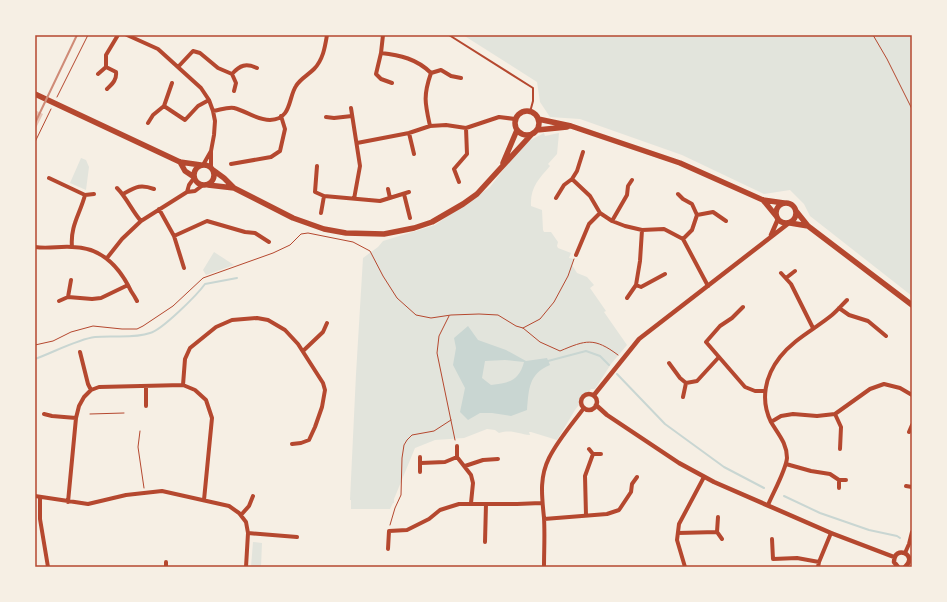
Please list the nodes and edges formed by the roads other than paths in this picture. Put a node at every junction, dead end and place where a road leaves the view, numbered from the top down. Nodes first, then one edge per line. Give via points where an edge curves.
1 (118, 35) edge
2 (127, 35) edge
3 (327, 35) edge
4 (384, 35) edge
5 (449, 35) edge
6 (381, 53) junction
7 (106, 67) junction
8 (178, 67) junction
9 (257, 68) dead end
10 (431, 73) junction
11 (98, 74) dead end
12 (232, 74) junction
13 (461, 78) dead end
14 (392, 82) dead end
15 (172, 83) dead end
16 (107, 89) dead end
17 (234, 91) dead end
18 (35, 94) edge
19 (209, 100) junction
20 (164, 106) junction
21 (351, 108) dead end
22 (213, 111) junction
23 (530, 112) junction
24 (281, 116) junction
25 (352, 116) junction
26 (326, 117) dead end
27 (538, 118) junction
28 (515, 119) junction
29 (148, 123) dead end
30 (430, 126) junction
31 (571, 126) junction
32 (466, 128) junction
33 (517, 130) junction
34 (537, 130) junction
35 (409, 133) junction
36 (531, 135) junction
37 (357, 143) junction
38 (211, 151) junction
39 (583, 152) dead end
40 (414, 154) dead end
41 (180, 162) junction
42 (231, 164) dead end
43 (202, 165) junction
44 (318, 166) dead end
45 (500, 168) junction
46 (212, 169) junction
47 (49, 178) dead end
48 (194, 178) junction
49 (572, 179) junction
50 (632, 180) dead end
51 (459, 182) dead end
52 (205, 185) junction
53 (117, 188) dead end
54 (234, 188) junction
55 (154, 189) dead end
56 (388, 189) dead end
57 (187, 192) junction
58 (94, 194) dead end
59 (123, 194) junction
60 (678, 194) dead end
61 (85, 195) junction
62 (324, 196) junction
63 (390, 198) junction
64 (556, 198) dead end
65 (354, 199) junction
66 (763, 200) junction
67 (784, 203) junction
68 (159, 209) junction
69 (796, 211) junction
70 (321, 213) dead end
71 (600, 213) junction
72 (697, 215) junction
73 (410, 218) dead end
74 (778, 218) junction
75 (141, 221) junction
76 (612, 221) junction
77 (726, 221) dead end
78 (789, 223) junction
79 (808, 226) junction
80 (642, 230) junction
81 (174, 236) junction
82 (771, 236) junction
83 (683, 239) junction
84 (269, 242) dead end
85 (72, 246) junction
86 (35, 247) edge
87 (576, 255) road end
88 (107, 258) junction
89 (184, 268) dead end
90 (795, 271) dead end
91 (780, 273) dead end
92 (665, 274) dead end
93 (786, 278) junction
94 (71, 280) dead end
95 (128, 285) junction
96 (636, 285) junction
97 (708, 286) junction
98 (68, 297) junction
99 (627, 298) dead end
100 (59, 300) dead end
101 (847, 300) dead end
102 (137, 301) dead end
103 (912, 305) edge
104 (743, 307) dead end
105 (839, 308) junction
106 (327, 323) dead end
107 (814, 328) junction
108 (886, 336) dead end
109 (303, 351) junction
110 (80, 352) dead end
111 (719, 357) junction
112 (669, 363) dead end
113 (686, 383) junction
114 (183, 385) junction
115 (146, 386) junction
116 (91, 390) junction
117 (765, 391) junction
118 (912, 395) edge
119 (594, 396) junction
120 (683, 397) dead end
121 (596, 405) junction
122 (146, 406) dead end
123 (584, 408) junction
124 (44, 414) dead end
125 (835, 414) junction
126 (76, 418) junction
127 (771, 422) junction
128 (912, 425) edge
129 (909, 432) dead end
130 (292, 444) dead end
131 (457, 446) road end
132 (589, 449) dead end
133 (840, 449) dead end
134 (594, 454) junction
135 (601, 454) dead end
136 (420, 457) dead end
137 (457, 457) junction
138 (498, 459) dead end
139 (421, 463) junction
140 (786, 464) junction
141 (465, 466) junction
142 (420, 472) dead end
143 (637, 477) dead end
144 (704, 477) junction
145 (839, 480) junction
146 (846, 480) dead end
147 (906, 486) dead end
148 (912, 487) edge
149 (839, 488) dead end
150 (35, 496) edge
151 (253, 496) dead end
152 (40, 497) junction
153 (204, 500) junction
154 (68, 502) junction
155 (471, 503) junction
156 (541, 503) junction
157 (486, 504) junction
158 (768, 505) junction
159 (586, 514) junction
160 (241, 515) junction
161 (718, 517) dead end
162 (544, 518) junction
163 (717, 532) junction
164 (912, 532) edge
165 (248, 533) junction
166 (678, 533) junction
167 (831, 533) junction
168 (296, 537) dead end
169 (722, 539) dead end
170 (772, 539) dead end
171 (485, 542) dead end
172 (388, 549) dead end
173 (905, 553) junction
174 (894, 557) junction
175 (911, 563) edge
176 (818, 565) edge
177 (48, 567) edge
178 (246, 567) edge
179 (544, 567) edge
180 (685, 567) edge
181 (898, 567) edge
182 (905, 567) edge

1 - 7 street via 106,55
2 - 8 street via 158,49
3 - 24 street via 323,56 315,69 295,87 290,105
4 - 6 street
5 - 23 lane via 533,88
6 - 10 street via 401,56 423,65
6 - 14 street via 376,74 381,79
7 - 11 street
7 - 16 street via 116,72 117,77
8 - 12 street via 193,51
8 - 19 street via 201,88
9 - 12 street via 250,65 239,67
10 - 13 street via 441,70
10 - 30 street via 425,102
12 - 17 street via 236,83
15 - 20 street
18 - 41 main road
19 - 20 street via 198,106 185,120
19 - 22 street
20 - 29 street
21 - 25 street
22 - 24 street via 235,108 271,120
22 - 38 street via 215,128
23 - 27 main road
23 - 28 main road via 521,113
24 - 42 street via 285,129 280,151 271,157
25 - 26 street
25 - 37 street
27 - 31 main road
27 - 34 main road
28 - 32 street via 499,117
28 - 33 main road
30 - 32 street
30 - 35 street
31 - 34 main road
31 - 66 main road via 680,163
32 - 51 street via 467,154 454,169
33 - 36 main road via 523,135
33 - 45 main road
34 - 36 main road
35 - 37 street
35 - 40 street
36 - 45 main road
37 - 65 street via 360,166
38 - 43 street
38 - 46 street
39 - 49 street via 578,171
41 - 43 main road
41 - 48 main road via 185,171
43 - 46 main road
43 - 48 main road via 196,168
44 - 62 street via 315,192
45 - 54 main road via 477,194 432,222 380,235 324,229 293,218
46 - 52 main road via 214,177 211,183
46 - 54 main road
47 - 61 street
48 - 52 main road via 197,183
48 - 57 street
49 - 64 street via 564,185
49 - 71 street via 590,196
50 - 76 street via 627,195
52 - 54 main road
52 - 57 street
53 - 59 street
55 - 59 street via 144,185
56 - 63 street
57 - 68 street
58 - 61 street
59 - 75 street
60 - 72 street via 692,204
61 - 85 street via 73,226
62 - 65 street
62 - 70 street
63 - 65 street via 380,201
63 - 73 street via 406,193
66 - 67 main road
66 - 74 main road
67 - 69 main road via 793,205
67 - 74 main road via 778,207
68 - 75 street
68 - 81 street
69 - 78 main road via 796,216
69 - 79 main road
71 - 76 street
71 - 87 street via 589,224
72 - 77 street via 713,212
72 - 83 street via 692,230
74 - 78 main road via 782,223
74 - 82 street
75 - 88 street
76 - 80 street
78 - 79 main road
78 - 82 street
79 - 103 main road
80 - 83 street via 664,229
80 - 96 street
81 - 84 street via 207,221 255,233
81 - 89 street
82 - 97 street
83 - 97 street
85 - 86 street
85 - 88 street via 95,250
88 - 95 street via 121,272
90 - 93 street
91 - 93 street
92 - 96 street via 641,287
93 - 107 street
94 - 98 street
95 - 98 street via 101,298
95 - 102 street
96 - 99 street
97 - 119 street via 639,339
98 - 100 street
101 - 105 street
104 - 111 street via 720,326 706,342
105 - 107 street
105 - 108 street via 868,322
106 - 109 street via 323,332
107 - 117 street via 780,357 769,374
109 - 114 street via 284,330 268,320 232,320 216,327 190,348 185,359
109 - 130 street via 325,390 315,427 308,440 301,444
110 - 116 street
111 - 113 street via 697,381
111 - 117 street via 745,387
112 - 113 street
113 - 120 street
114 - 115 street
114 - 153 street via 196,390 206,400 212,418
115 - 116 street via 99,387
115 - 122 street
116 - 126 street via 79,406
117 - 127 street
118 - 125 street via 900,388 884,384 870,389
119 - 121 street via 597,400
119 - 123 street via 587,394 583,397 581,403
121 - 123 street via 590,409
121 - 144 street via 607,415
123 - 156 street via 549,458 541,487
124 - 126 street
125 - 127 street via 792,414 781,416
125 - 133 street via 841,427
126 - 154 street
127 - 140 street via 786,447
128 - 129 street
131 - 137 street
132 - 134 street
134 - 135 street
134 - 159 street via 585,476
136 - 139 street
137 - 139 street via 445,462
137 - 141 street
138 - 141 street via 483,460
139 - 142 street
140 - 145 street via 830,474
140 - 158 street
141 - 155 street via 473,483
143 - 159 street via 619,510 607,514
144 - 158 street
144 - 166 street via 679,524
145 - 146 street
145 - 149 street
147 - 148 street
150 - 152 street
151 - 160 street
152 - 154 street
152 - 177 street via 40,519
153 - 154 street via 162,491 126,495 88,504
153 - 160 street via 229,506
155 - 157 street
155 - 172 street via 440,510 407,530 389,531
156 - 157 street
156 - 162 street
157 - 171 street
158 - 167 street
159 - 162 street
160 - 165 street via 246,522
161 - 163 street
162 - 179 street
163 - 166 street
163 - 169 street
164 - 173 street
165 - 168 street
165 - 178 street
166 - 180 street via 677,540
167 - 174 street
167 - 176 street
170 - 176 street via 773,561 797,558
173 - 174 street via 900,552
173 - 175 street
174 - 181 street
175 - 182 street

